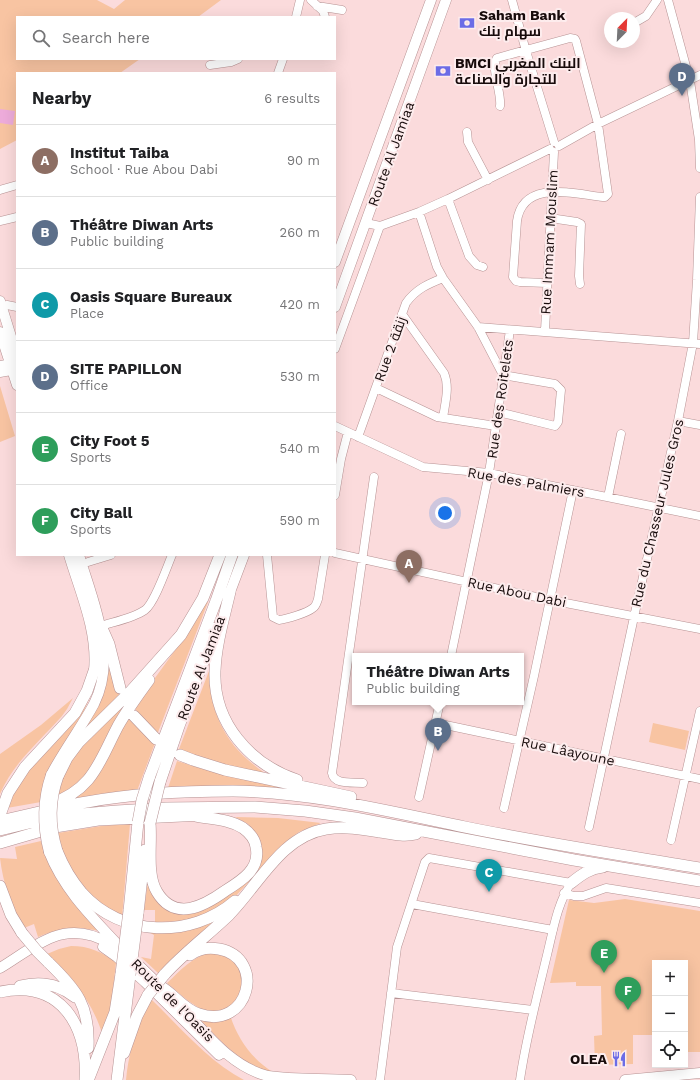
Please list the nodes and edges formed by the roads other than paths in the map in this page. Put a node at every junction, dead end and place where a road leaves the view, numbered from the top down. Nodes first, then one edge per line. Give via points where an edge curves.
1 (300, 0) edge
2 (431, 0) edge
3 (446, 0) edge
4 (512, 0) edge
5 (657, 0) edge
6 (668, 0) edge
7 (314, 3) edge
8 (342, 10) dead end
9 (296, 16) edge
10 (324, 16) edge
11 (640, 20) edge
12 (526, 51) junction
13 (236, 60) edge
14 (283, 60) edge
15 (210, 65) dead end
16 (278, 72) edge
17 (700, 75) edge
18 (690, 80) junction
19 (500, 106) dead end
20 (598, 124) junction
21 (467, 132) dead end
22 (699, 140) edge
23 (554, 147) junction
24 (700, 168) edge
25 (488, 180) junction
26 (16, 185) edge
27 (0, 190) edge
28 (551, 191) junction
29 (700, 197) edge
30 (448, 199) junction
31 (419, 212) junction
32 (16, 217) edge
33 (550, 218) junction
34 (0, 221) edge
35 (366, 223) junction
36 (380, 226) junction
37 (336, 259) edge
38 (483, 267) dead end
39 (443, 278) junction
40 (699, 280) edge
41 (547, 283) junction
42 (580, 284) dead end
43 (4, 303) edge
44 (336, 304) edge
45 (16, 307) edge
46 (402, 314) junction
47 (478, 327) junction
48 (510, 330) junction
49 (545, 331) junction
50 (0, 332) edge
51 (696, 343) edge
52 (336, 346) edge
53 (12, 365) edge
54 (0, 373) edge
55 (503, 375) junction
56 (16, 382) edge
57 (376, 388) junction
58 (498, 412) junction
59 (443, 418) junction
60 (678, 421) junction
61 (700, 425) edge
62 (336, 426) edge
63 (496, 426) junction
64 (348, 432) junction
65 (621, 434) dead end
66 (358, 437) junction
67 (489, 473) junction
68 (374, 477) dead end
69 (336, 489) edge
70 (573, 490) junction
71 (608, 497) junction
72 (659, 507) junction
73 (700, 516) edge
74 (336, 554) edge
75 (69, 556) edge
76 (79, 556) edge
77 (108, 556) edge
78 (172, 556) edge
79 (220, 556) edge
80 (232, 556) edge
81 (244, 556) edge
82 (268, 556) edge
83 (325, 556) edge
84 (362, 560) junction
85 (88, 562) dead end
86 (467, 581) junction
87 (230, 592) junction
88 (550, 600) junction
89 (634, 616) junction
90 (101, 626) junction
91 (700, 629) edge
92 (168, 652) junction
93 (451, 653) edge
94 (94, 671) joint
95 (120, 688) dead end
96 (439, 705) edge
97 (700, 711) edge
98 (134, 716) dead end
99 (436, 723) junction
100 (156, 739) dead end
101 (519, 740) junction
102 (180, 755) dead end
103 (603, 758) junction
104 (55, 776) junction
105 (685, 776) junction
106 (700, 779) edge
107 (363, 783) dead end
108 (326, 791) junction
109 (419, 797) dead end
110 (504, 808) dead end
111 (1, 810) edge
112 (194, 815) junction
113 (0, 821) edge
114 (17, 822) junction
115 (150, 824) junction
116 (589, 826) dead end
117 (0, 830) edge
118 (422, 832) junction
119 (671, 840) dead end
120 (0, 844) edge
121 (580, 848) junction
122 (53, 851) junction
123 (574, 860) junction
124 (610, 866) junction
125 (700, 868) edge
126 (261, 876) junction
127 (700, 881) edge
128 (571, 883) junction
129 (0, 886) edge
130 (564, 893) junction
131 (700, 903) edge
132 (412, 904) junction
133 (134, 912) junction
134 (553, 930) junction
135 (130, 957) junction
136 (0, 968) edge
137 (125, 975) junction
138 (0, 976) edge
139 (165, 976) junction
140 (5, 991) edge
141 (391, 993) junction
142 (82, 1003) junction
143 (533, 1010) junction
144 (118, 1064) junction
145 (86, 1066) junction
146 (700, 1073) edge
147 (85, 1080) edge
148 (89, 1080) edge
149 (116, 1080) edge
150 (259, 1080) edge
151 (351, 1080) edge
152 (380, 1080) edge
153 (520, 1080) edge
154 (626, 1080) edge

1 - 9 street
2 - 37 main road, Route Al Jamiaa
3 - 35 main road, Route Al Jamiaa
4 - 12 street
5 - 11 street via 646,16
6 - 18 street
7 - 8 street
7 - 10 street via 323,11
12 - 19 street via 497,58 495,61
12 - 20 street via 570,38 576,41
12 - 23 street
13 - 15 street
14 - 16 street
17 - 18 street
18 - 20 street
18 - 22 street
20 - 23 street
20 - 28 street via 607,196 603,198
21 - 25 street via 468,142
22 - 24 street
23 - 25 street
23 - 28 street, Rue Immam Mouslim
25 - 30 street
26 - 27 street
28 - 33 street, Rue Immam Mouslim
28 - 41 street via 528,199 518,212 513,274 516,281
29 - 40 street, Rue du Chasseur Jules Gros
30 - 31 street
30 - 38 street via 469,256 477,265
31 - 36 street
31 - 39 street
32 - 34 street
33 - 41 street, Rue Immam Mouslim
33 - 42 street via 582,224
35 - 36 street
35 - 44 main road, Route Al Jamiaa
36 - 52 street
39 - 46 street, Rue 2 زنقة via 420,288 412,295
39 - 47 street
40 - 51 street, Rue du Chasseur Jules Gros
41 - 49 street, Rue Immam Mouslim
43 - 45 street
43 - 53 main road
46 - 57 street, Rue 2 زنقة
46 - 59 street via 446,377
47 - 48 street
47 - 55 street
48 - 49 street
48 - 55 street, Rue des Roitelets
49 - 51 street
50 - 53 main road
51 - 60 street, Rue du Chasseur Jules Gros
53 - 54 street
53 - 56 main road
55 - 58 street, Rue des Roitelets
55 - 58 street via 550,382 559,386 561,390 558,422 555,426 548,425
57 - 59 street
57 - 66 street, Rue 2 زنقة
58 - 63 street, Rue des Roitelets
59 - 63 street
60 - 61 street
60 - 72 street, Rue du Chasseur Jules Gros
62 - 64 street, Rue des Palmiers
63 - 67 street, Rue des Roitelets
64 - 66 street, Rue des Palmiers
64 - 69 street
65 - 71 street
66 - 67 street, Rue des Palmiers via 423,467
67 - 70 street, Rue des Palmiers
67 - 86 street, Rue des Roitelets
68 - 84 street
70 - 71 street, Rue des Palmiers
70 - 88 street
71 - 72 street, Rue des Palmiers
72 - 73 street, Rue des Palmiers
72 - 89 street, Rue du Chasseur Jules Gros
74 - 84 street, Rue Abou Dabi
75 - 94 main road via 92,632
76 - 90 main road
77 - 85 street
78 - 90 street via 148,607 138,614
79 - 92 highway via 196,611
80 - 133 highway, Route Al Jamiaa, bridge via 142,800 138,822
81 - 87 main road, Route Al Jamiaa
82 - 83 street via 273,617 279,620 306,612 316,605
84 - 86 street, Rue Abou Dabi
84 - 107 street via 332,773 334,779 339,781
86 - 88 street, Rue Abou Dabi
86 - 93 street, Rue des Roitelets
87 - 108 highway via 219,638 215,671 215,686 225,719 240,743 259,761 280,773
87 - 115 highway, Route Al Jamiaa, bridge via 179,726 160,782
88 - 89 street, Rue Abou Dabi
88 - 101 street
89 - 91 street, Rue Abou Dabi
89 - 103 street, Rue du Chasseur Jules Gros
90 - 95 highway
90 - 104 main road via 104,666 99,690
92 - 104 highway via 79,742
92 - 114 highway via 126,713 88,781 77,791 34,809
94 - 111 highway via 75,713 12,785
96 - 99 street
97 - 105 street
98 - 100 highway
99 - 101 street, Rue Lâayoune
99 - 109 street
101 - 103 street, Rue Lâayoune
101 - 110 street
102 - 108 highway via 219,768
103 - 105 street, Rue Lâayoune
103 - 116 street, Rue du Chasseur Jules Gros
104 - 122 highway, bridge via 51,818
105 - 106 street, Rue Lâayoune
105 - 119 street
108 - 121 highway via 526,833
112 - 115 highway via 228,822 242,828 252,836 257,855 253,867 241,880 209,903 193,909 171,905 156,891 151,869
112 - 118 highway via 246,812 283,814
112 - 120 highway via 98,820 55,827
113 - 114 highway
114 - 117 highway
114 - 118 highway via 117,811 255,807 333,815
114 - 121 highway via 88,802 126,796 175,792 262,792 318,798
115 - 133 highway
118 - 123 highway
118 - 126 highway via 404,836 350,828 319,830 291,845
121 - 125 highway
122 - 126 highway via 70,878 96,906 119,920 154,928 180,927 213,916 234,902
122 - 135 main road via 57,871 71,893
123 - 124 highway
123 - 128 highway via 578,868
124 - 127 highway
124 - 128 highway via 589,870
126 - 139 highway via 234,910
128 - 130 street
128 - 132 street via 429,858 425,862
129 - 142 highway, bridge via 11,915 22,933 69,984
130 - 131 street via 583,896 606,888
130 - 134 street
132 - 134 street
132 - 141 street via 397,947
133 - 137 highway, bridge
134 - 143 street
135 - 136 main road, Route de l'Oasis via 95,936 70,933 43,942
135 - 139 main road, Route de l'Oasis
137 - 144 highway
137 - 148 highway via 115,1012
138 - 150 main road, Route de l'Oasis via 40,950 59,942 77,940 94,943 117,957 145,982 222,1058 242,1073
139 - 139 highway via 201,950 224,950 236,957 244,968 247,982 245,996 230,1012 221,1016 206,1016 189,1009 170,992
139 - 144 highway, bridge via 139,1010
139 - 151 main road, Route de l'Oasis via 230,1056 250,1070 286,1078
140 - 142 highway via 31,984 50,984 66,990
140 - 145 highway via 24,990 39,993 58,1003 68,1012 81,1034
141 - 143 street
141 - 152 street
142 - 145 highway via 88,1028
143 - 153 street via 524,1047
144 - 149 highway
145 - 147 highway
146 - 154 main road

